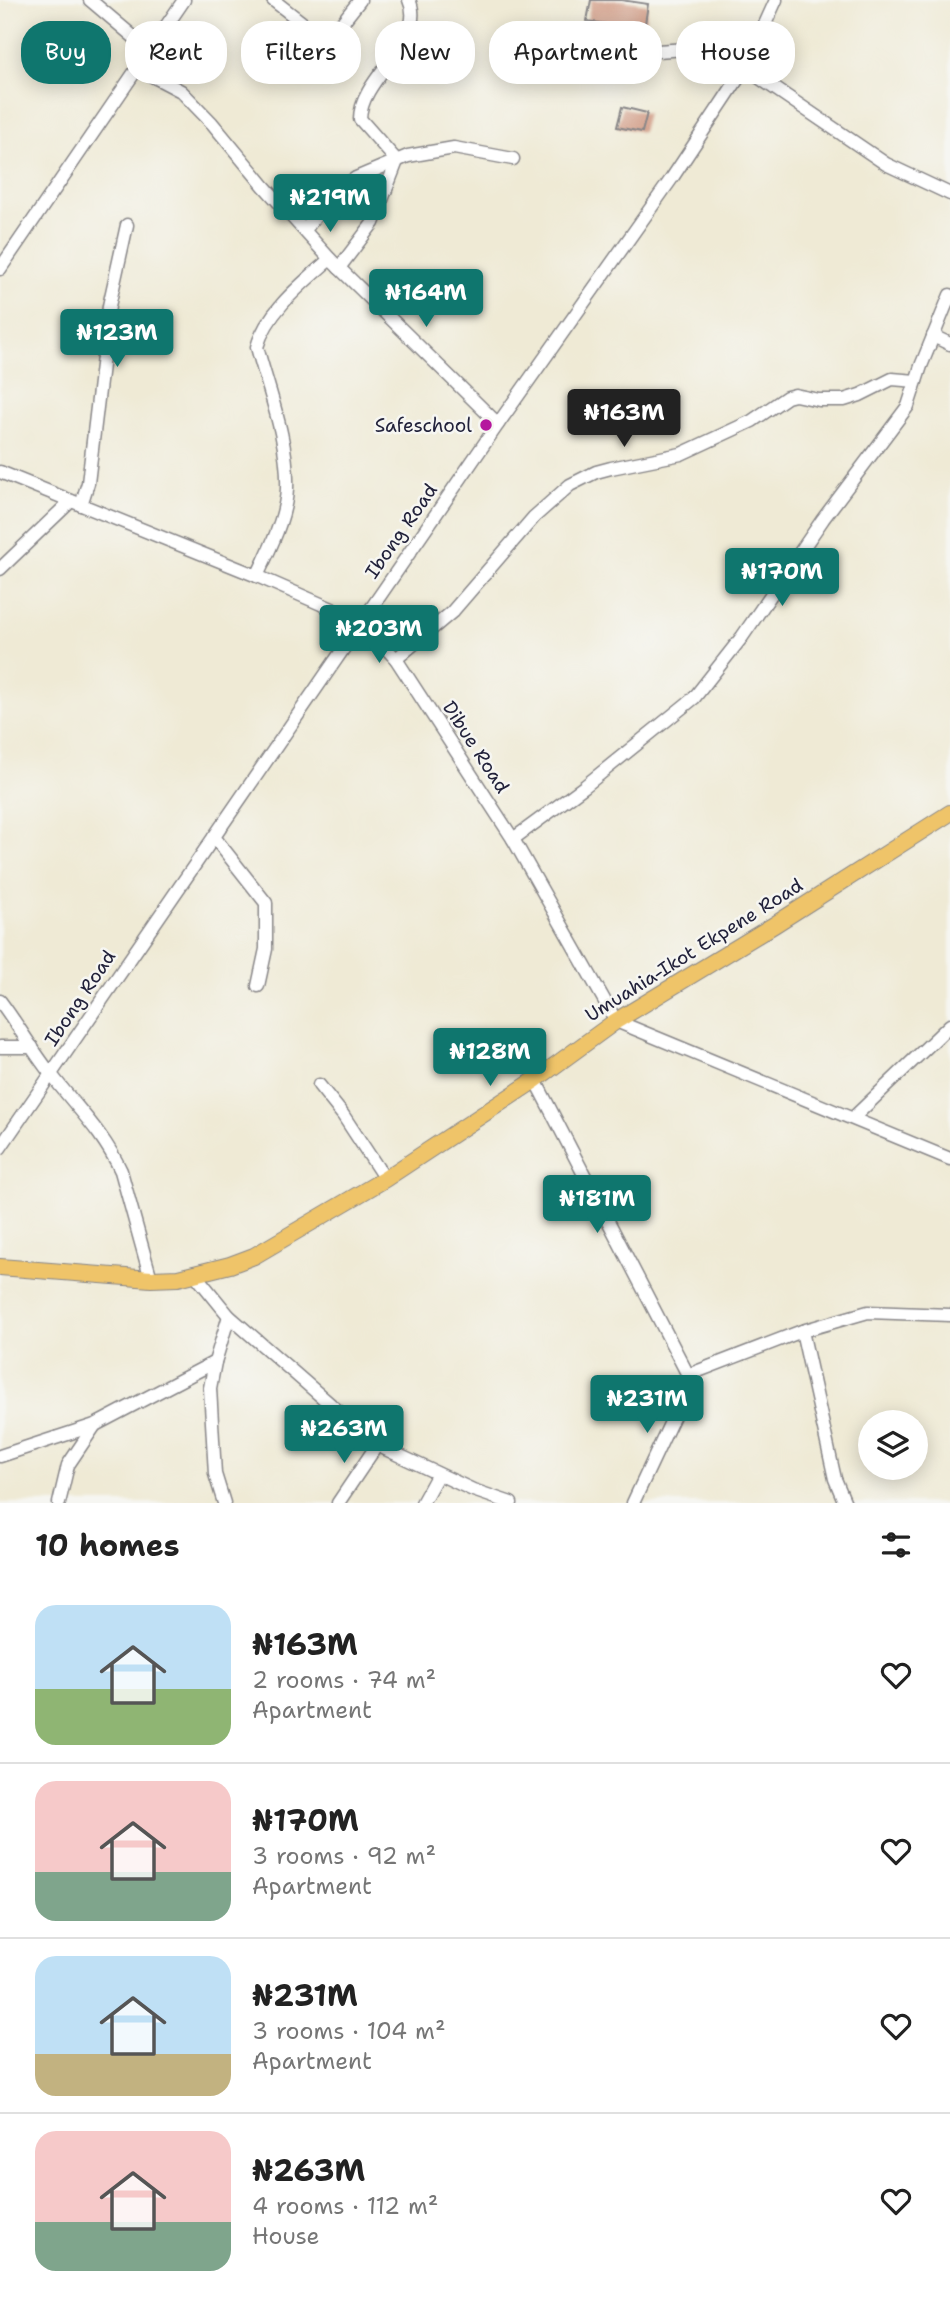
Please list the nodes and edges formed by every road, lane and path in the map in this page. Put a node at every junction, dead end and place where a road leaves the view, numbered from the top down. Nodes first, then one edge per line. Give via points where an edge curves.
1 (90, 0) edge
2 (184, 0) edge
3 (273, 0) edge
4 (360, 0) edge
5 (409, 0) edge
6 (776, 0) edge
7 (169, 21) edge
8 (767, 21) edge
9 (125, 30) edge
10 (126, 84) edge
11 (168, 84) edge
12 (734, 84) edge
13 (768, 84) edge
14 (513, 159) dead end
15 (397, 161) junction
16 (950, 194) edge
17 (127, 225) dead end
18 (305, 230) junction
19 (334, 264) junction
20 (0, 269) edge
21 (950, 295) edge
22 (933, 336) junction
23 (950, 344) edge
24 (916, 381) junction
25 (498, 424) junction
26 (0, 472) edge
27 (76, 503) junction
28 (0, 569) edge
29 (257, 576) junction
30 (362, 622) junction
31 (396, 659) junction
32 (950, 813) edge
33 (214, 837) junction
34 (513, 839) junction
35 (258, 986) dead end
36 (0, 1001) edge
37 (616, 1021) junction
38 (950, 1025) edge
39 (0, 1047) edge
40 (32, 1047) junction
41 (51, 1074) junction
42 (535, 1080) junction
43 (318, 1085) dead end
44 (853, 1118) junction
45 (0, 1148) edge
46 (950, 1159) edge
47 (386, 1179) junction
48 (0, 1266) edge
49 (194, 1273) junction
50 (151, 1279) junction
51 (950, 1315) edge
52 (229, 1316) junction
53 (802, 1331) junction
54 (215, 1362) junction
55 (688, 1375) junction
56 (95, 1425) junction
57 (65, 1435) junction
58 (377, 1445) junction
59 (77, 1450) junction
60 (0, 1456) edge
61 (438, 1474) junction
62 (59, 1503) edge
63 (224, 1503) edge
64 (338, 1503) edge
65 (422, 1503) edge
66 (511, 1503) edge
67 (633, 1503) edge
68 (845, 1503) edge

1 - 9 street
2 - 7 street
3 - 4 street via 323,39 334,33
5 - 15 street via 408,36 374,81 360,111 360,119
6 - 8 street, Ibong Road
10 - 20 street
11 - 18 street via 212,122
12 - 25 street, Ibong Road
13 - 16 street via 886,164
14 - 15 street via 454,148
15 - 18 street via 356,178 333,194
15 - 19 street via 373,223
17 - 27 street via 109,306 88,483
18 - 19 street
19 - 25 street
19 - 29 street via 296,290 270,319 257,347 283,449 287,491 275,537
21 - 22 street
22 - 23 street
22 - 24 street
24 - 31 street via 892,379 844,400 795,394 752,421 681,454 596,472 570,485 534,516 452,612
24 - 34 street via 908,406 694,698
25 - 30 street, Ibong Road
26 - 27 street, Dibue Road
27 - 28 street
27 - 29 street, Dibue Road
29 - 30 street, Dibue Road
30 - 31 street, Dibue Road
30 - 33 street, Ibong Road
31 - 34 street, Dibue Road
32 - 37 main road, Umuahia-Ikot Ekpene Road
33 - 35 street via 266,903 266,949
33 - 41 street, Ibong Road
34 - 37 street, Dibue Road
36 - 40 street
37 - 42 main road, Umuahia-Ikot Ekpene Road
37 - 44 street
38 - 44 street
39 - 40 street
40 - 41 street
41 - 45 street, Ibong Road
41 - 50 street via 99,1130 115,1158
42 - 47 main road, Umuahia-Ikot Ekpene Road
42 - 55 street
43 - 47 street
44 - 46 street
47 - 49 main road, Umuahia-Ikot Ekpene Road via 254,1256
48 - 50 main road, Umuahia-Ikot Ekpene Road
49 - 50 main road, Umuahia-Ikot Ekpene Road
49 - 52 street
51 - 53 street via 868,1312
52 - 54 street
52 - 58 street
53 - 55 street
53 - 68 street via 835,1479
54 - 56 street
54 - 63 street via 210,1388 215,1474
55 - 67 street via 685,1392
56 - 57 street
56 - 59 street
57 - 59 street
57 - 60 street
58 - 61 street
58 - 64 street
59 - 62 street via 68,1465
61 - 65 street
61 - 66 street

